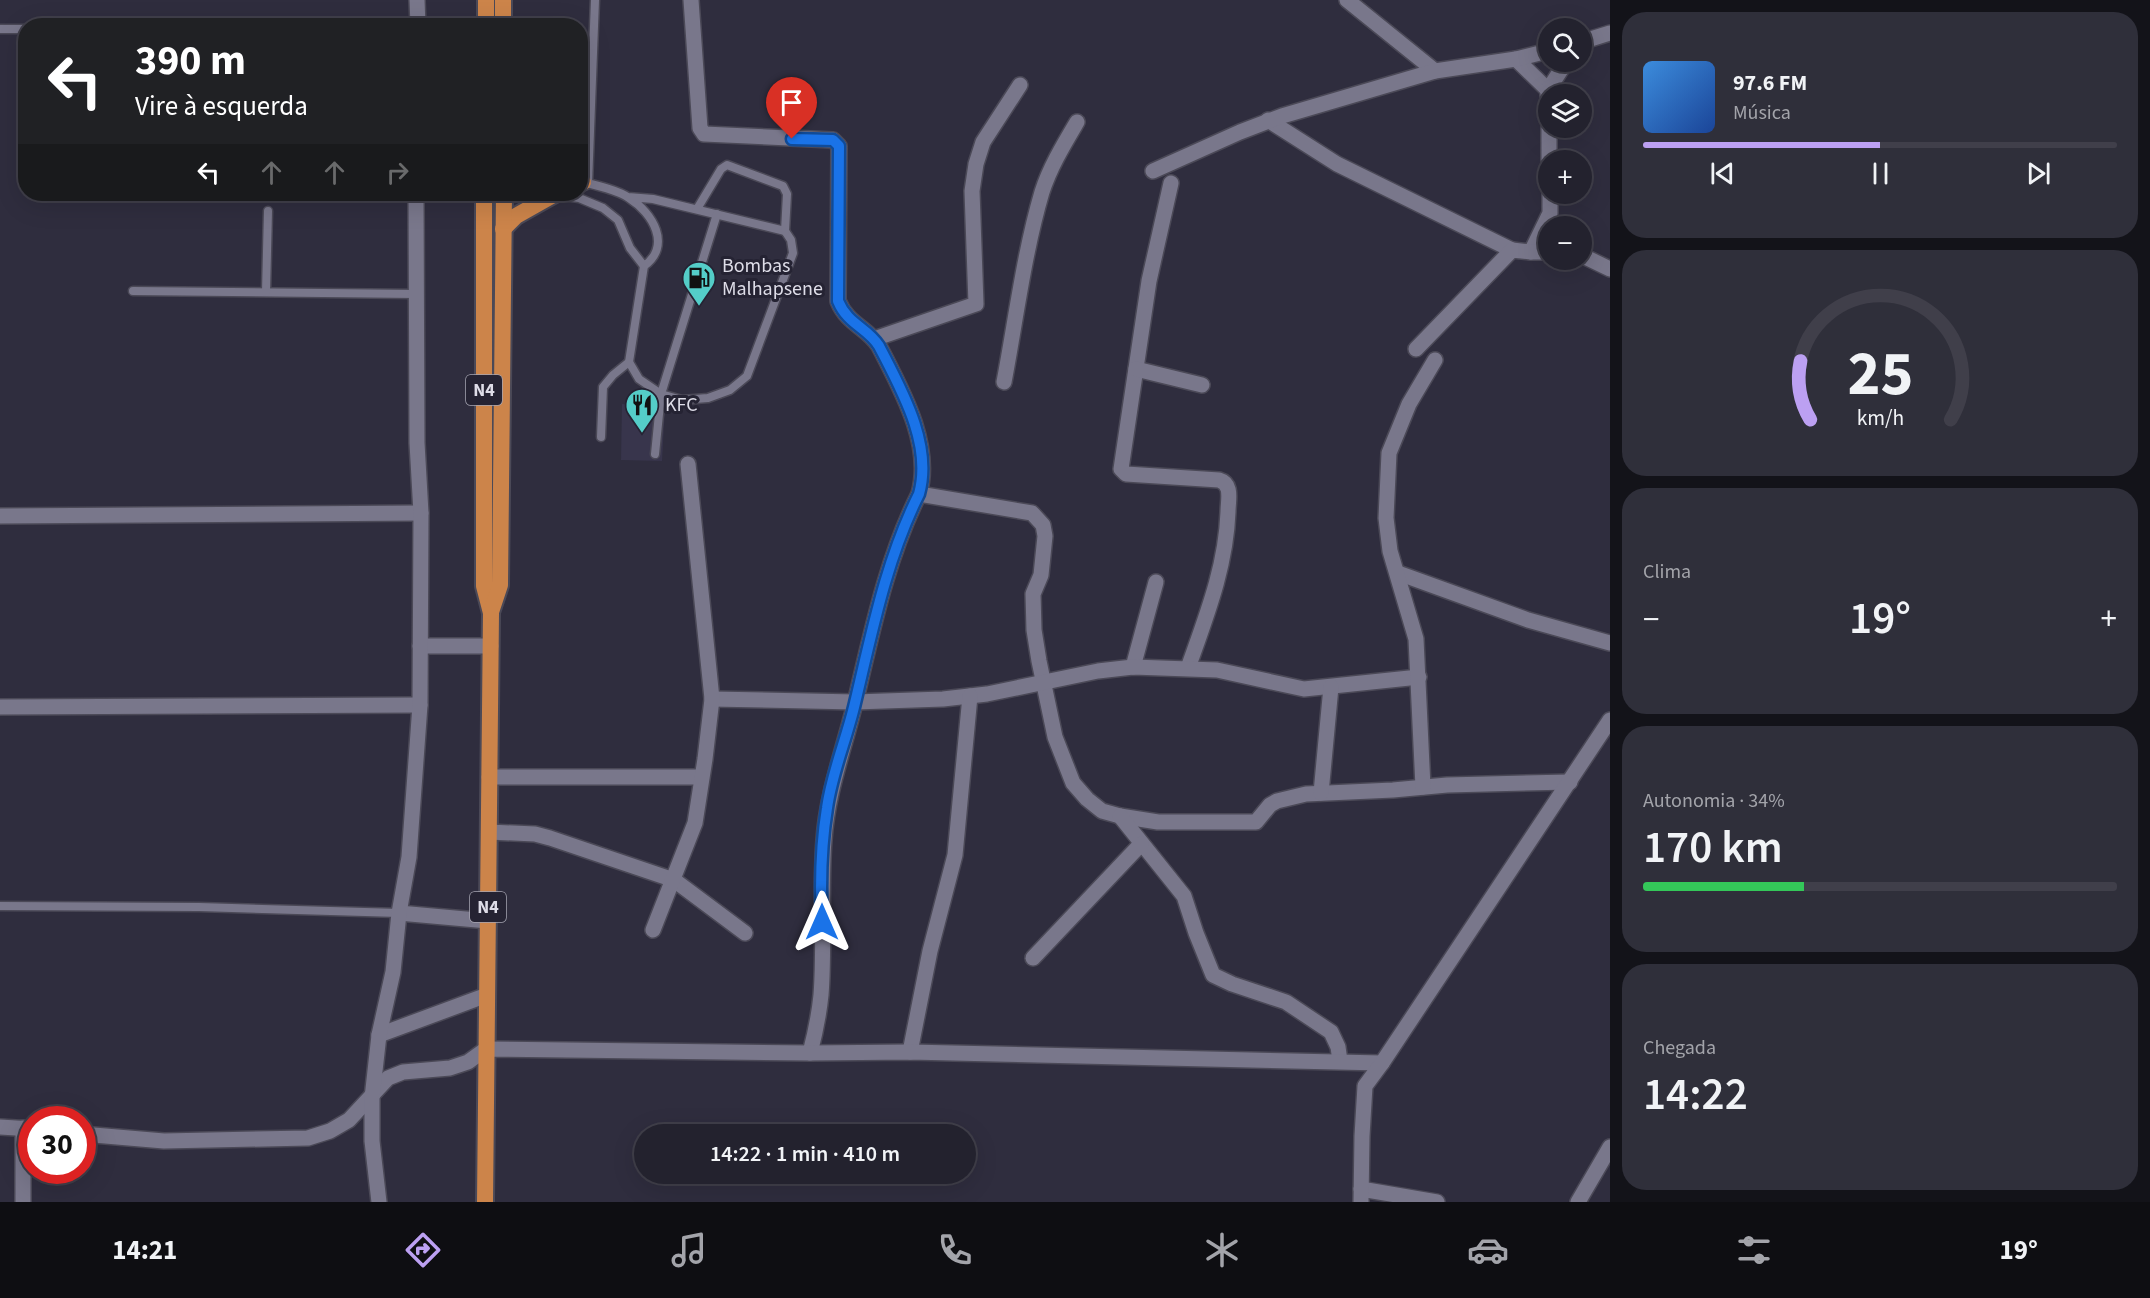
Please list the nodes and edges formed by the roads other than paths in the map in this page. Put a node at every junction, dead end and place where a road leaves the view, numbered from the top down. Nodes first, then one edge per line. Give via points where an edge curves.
1 (417, 0) edge
2 (486, 0) edge
3 (503, 0) edge
4 (595, 0) edge
5 (691, 0) edge
6 (1350, 1) edge
7 (418, 18) edge
8 (486, 18) edge
9 (503, 18) edge
10 (0, 29) edge
11 (18, 29) edge
12 (1610, 33) edge
13 (1592, 39) edge
14 (1538, 54) edge
15 (1516, 59) junction
16 (1435, 71) junction
17 (1540, 84) edge
18 (1020, 85) dead end
19 (588, 106) edge
20 (1268, 120) junction
21 (1077, 122) dead end
22 (1153, 171) dead end
23 (1171, 183) dead end
24 (588, 184) edge
25 (628, 197) junction
26 (416, 201) edge
27 (484, 201) edge
28 (504, 201) edge
29 (543, 201) edge
30 (586, 201) edge
31 (697, 209) junction
32 (268, 211) dead end
33 (717, 214) junction
34 (503, 229) junction
35 (785, 231) junction
36 (1538, 242) edge
37 (1512, 250) junction
38 (1531, 252) junction
39 (1538, 252) edge
40 (1592, 260) edge
41 (644, 266) junction
42 (1610, 269) edge
43 (133, 291) dead end
44 (266, 292) junction
45 (416, 294) junction
46 (874, 339) junction
47 (1416, 349) dead end
48 (1435, 360) dead end
49 (629, 362) junction
50 (1136, 369) junction
51 (1004, 382) dead end
52 (1202, 385) dead end
53 (661, 394) junction
54 (601, 436) dead end
55 (655, 454) dead end
56 (688, 464) dead end
57 (919, 494) junction
58 (422, 513) junction
59 (0, 516) edge
60 (1398, 573) junction
61 (1156, 582) dead end
62 (491, 613) junction
63 (1610, 643) edge
64 (420, 646) junction
65 (491, 646) junction
66 (1133, 667) junction
67 (1188, 668) junction
68 (1419, 677) junction
69 (1044, 682) junction
70 (1332, 687) junction
71 (969, 696) junction
72 (712, 699) junction
73 (855, 702) junction
74 (420, 705) junction
75 (0, 707) edge
76 (1610, 720) edge
77 (489, 777) junction
78 (701, 777) junction
79 (1570, 782) junction
80 (1423, 787) junction
81 (1321, 793) junction
82 (1120, 816) junction
83 (489, 832) junction
84 (1141, 844) junction
85 (674, 880) junction
86 (0, 906) edge
87 (399, 913) junction
88 (488, 921) junction
89 (653, 930) dead end
90 (744, 933) dead end
91 (1033, 958) dead end
92 (487, 995) junction
93 (379, 1035) junction
94 (486, 1049) junction
95 (810, 1053) junction
96 (910, 1053) junction
97 (1340, 1061) junction
98 (1382, 1063) junction
99 (372, 1098) junction
100 (0, 1127) edge
101 (18, 1128) edge
102 (96, 1135) edge
103 (1610, 1147) edge
104 (25, 1184) edge
105 (1361, 1196) edge
106 (24, 1202) edge
107 (379, 1202) edge
108 (485, 1202) edge
109 (1437, 1202) edge
110 (1578, 1202) edge

1 - 7 street
2 - 8 highway
3 - 9 highway
4 - 19 lane
5 - 46 street via 700,128 704,134 833,140 839,146 838,301 843,313
6 - 16 street
10 - 11 lane
12 - 13 street
14 - 15 street
15 - 16 street
15 - 17 street
16 - 20 street
18 - 46 street via 983,142 976,164 972,191 976,304
20 - 22 street
20 - 37 street via 1337,164
21 - 51 street via 1042,191
23 - 50 street via 1149,281
24 - 25 lane
25 - 31 lane
25 - 41 lane via 646,213 658,233 654,259
26 - 45 street
27 - 62 highway, N4 via 484,586
28 - 34 highway, N4
29 - 34 highway via 516,216
30 - 41 lane via 618,220 630,248
31 - 33 lane
31 - 35 lane via 727,165 783,186 787,194
32 - 44 lane
33 - 35 lane
33 - 53 lane
34 - 62 highway, N4 via 500,585
35 - 53 lane via 793,253 747,376 730,390 708,398 682,400
36 - 38 street
37 - 38 street
37 - 47 street
38 - 39 street
40 - 42 street
41 - 49 lane
43 - 44 lane
44 - 45 lane
45 - 58 street via 417,443
46 - 57 street via 908,404 924,461
48 - 60 street via 1408,404 1389,453 1386,518 1390,551
49 - 53 lane via 639,379
49 - 54 lane via 603,387
50 - 52 street
50 - 67 street via 1123,472 1219,480 1229,488 1221,571
53 - 55 lane
56 - 72 street
57 - 69 street via 1032,513 1043,525 1041,575 1033,594 1033,609
57 - 73 street via 887,577
58 - 59 street
58 - 64 street
60 - 63 street via 1528,620
60 - 68 street via 1416,639
61 - 66 street
62 - 65 highway, N4
64 - 65 street
64 - 74 street
65 - 77 highway, N4
66 - 67 street
66 - 69 street
67 - 70 street via 1217,670 1304,689
68 - 70 street
68 - 80 street
69 - 71 street
69 - 82 street via 1055,737 1073,783 1102,811
70 - 81 street
71 - 73 street
71 - 96 street via 955,855 930,951
72 - 73 street
72 - 78 street
73 - 95 street via 827,808 821,994
74 - 75 street
74 - 87 street via 409,857
76 - 79 street
77 - 78 street
77 - 83 highway, N4
78 - 85 street via 694,823
79 - 80 street
79 - 98 street
80 - 81 street
81 - 82 street via 1277,801 1256,822 1158,822
82 - 84 street
83 - 85 street via 535,834
83 - 88 highway, N4
84 - 91 street
84 - 97 street via 1184,897 1213,975 1286,1002 1331,1032
85 - 89 street
85 - 90 street
86 - 87 lane
87 - 88 street
87 - 93 street via 393,972
88 - 92 highway, N4
92 - 93 street
92 - 94 highway, N4
93 - 99 street
94 - 95 street
94 - 99 street via 468,1062 450,1068 403,1072 388,1078
94 - 108 highway, N4
95 - 96 street
96 - 97 street
97 - 98 street
98 - 105 street via 1365,1086
99 - 102 street via 349,1120 308,1138 164,1141
99 - 107 street
100 - 101 street
103 - 110 street
104 - 106 street
105 - 109 street

